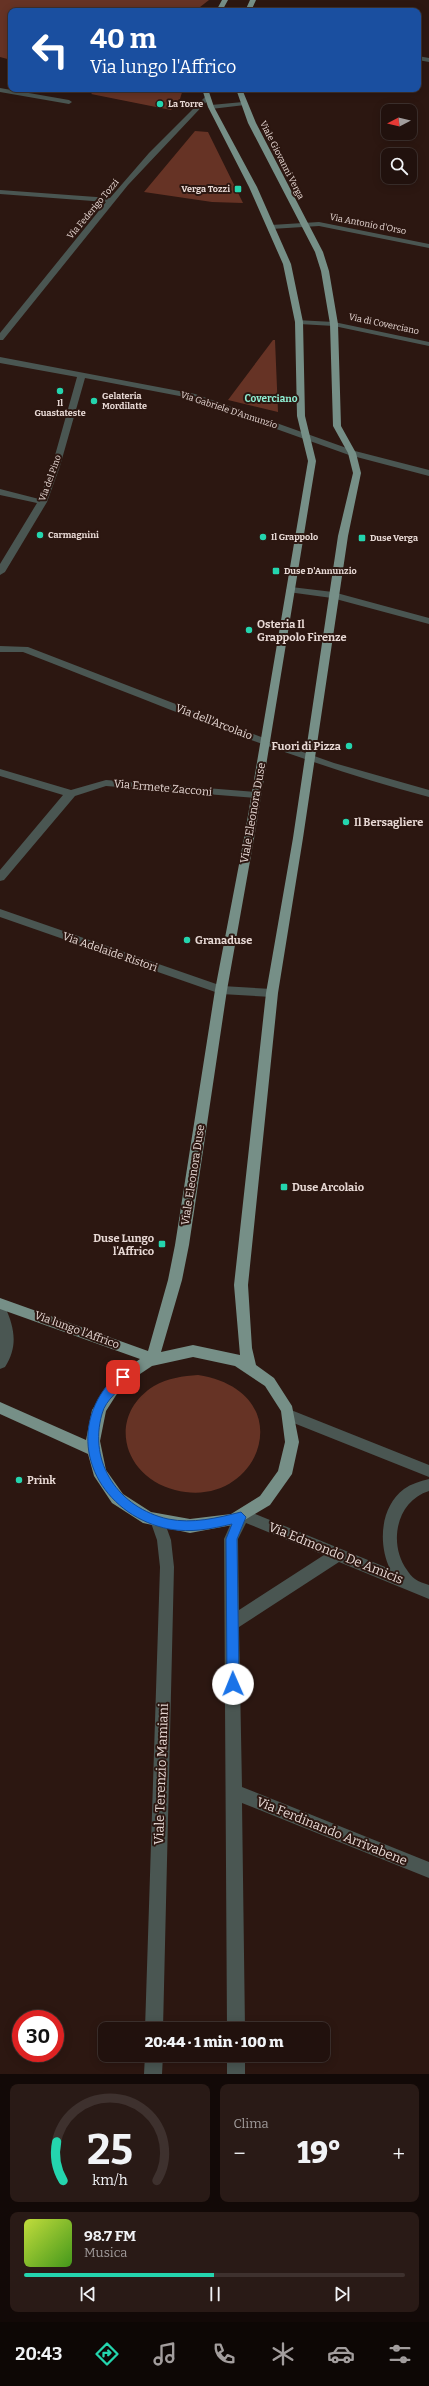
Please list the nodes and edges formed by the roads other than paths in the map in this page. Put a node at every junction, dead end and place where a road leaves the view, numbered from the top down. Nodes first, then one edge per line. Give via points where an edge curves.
1 (11, 92) edge
2 (206, 92) edge
3 (240, 92) edge
4 (207, 98) junction
5 (68, 102) dead end
6 (243, 104) junction
7 (211, 107) junction
8 (0, 192) edge
9 (113, 200) junction
10 (304, 225) junction
11 (272, 227) junction
12 (429, 246) edge
13 (299, 322) junction
14 (334, 324) junction
15 (0, 338) edge
16 (429, 344) edge
17 (0, 360) edge
18 (81, 376) junction
19 (306, 436) junction
20 (352, 453) junction
21 (429, 473) edge
22 (0, 492) edge
23 (42, 502) junction
24 (0, 572) edge
25 (291, 590) junction
26 (334, 595) junction
27 (429, 621) edge
28 (0, 649) edge
29 (265, 742) junction
30 (309, 758) junction
31 (0, 772) edge
32 (71, 794) junction
33 (429, 794) edge
34 (256, 795) junction
35 (0, 877) edge
36 (0, 913) edge
37 (221, 990) junction
38 (272, 993) junction
39 (0, 1303) edge
40 (0, 1311) edge
41 (153, 1358) junction
42 (0, 1364) edge
43 (250, 1366) junction
44 (0, 1408) edge
45 (291, 1416) junction
46 (92, 1449) junction
47 (429, 1471) edge
48 (429, 1484) edge
49 (242, 1516) junction
50 (157, 1520) junction
51 (339, 1554) junction
52 (408, 1583) junction
53 (429, 1592) edge
54 (232, 1623) junction
55 (234, 1792) junction
56 (429, 1870) edge
57 (154, 2022) edge
58 (236, 2022) edge
59 (154, 2062) edge
60 (236, 2062) edge
61 (153, 2074) edge
62 (236, 2074) edge

1 - 5 street
2 - 4 main road
3 - 6 main road, Viale Giovanni Verga
4 - 7 main road
4 - 9 street, Via Federigo Tozzi
6 - 7 street
6 - 10 main road, Viale Giovanni Verga
7 - 11 main road
8 - 9 street
9 - 15 street, Via Federigo Tozzi
10 - 11 street
10 - 12 street, Via Antonio d'Orso via 319,224
10 - 14 main road, Viale Giovanni Verga via 319,252 325,271
11 - 13 main road via 287,264
13 - 14 street
13 - 19 main road via 301,416
14 - 16 street, Via di Coverciano
14 - 20 main road, Viale Giovanni Verga via 337,426
17 - 18 street, Via Gabriele D'Annunzio
18 - 19 street, Via Gabriele D'Annunzio via 192,396
18 - 23 street, Via del Pino via 56,466
19 - 20 street, Via Gabriele D'Annunzio
19 - 25 main road, Viale Eleonora Duse via 312,461
20 - 21 street, Via Gabriele D'Annunzio
20 - 26 main road via 357,473 343,536
22 - 23 street
23 - 24 street, Via del Pino
25 - 26 street
25 - 29 main road, Viale Eleonora Duse
26 - 27 street
26 - 30 main road
28 - 29 street, Via dell'Arcolaio via 24,650
29 - 30 street, Via dell'Arcolaio
29 - 34 main road, Viale Eleonora Duse
30 - 33 street, Via dell'Arcolaio
30 - 38 main road
31 - 32 street
32 - 34 street, Via Ermete Zacconi via 106,783
32 - 35 street, Via Ermete Zacconi
34 - 37 main road, Viale Eleonora Duse
36 - 37 street, Via Adelaide Ristori
37 - 38 street
37 - 41 main road, Viale Eleonora Duse via 182,1246
38 - 43 main road via 241,1284 246,1348
39 - 41 main road, Via lungo l'Affrico
40 - 42 street via 6,1325 8,1343 6,1355
41 - 43 main road via 183,1352 203,1352 230,1357
41 - 46 main road via 130,1370 106,1394 97,1412 92,1431
43 - 45 main road via 272,1383 283,1398
44 - 46 main road
45 - 47 street
45 - 49 main road via 294,1435 287,1470 273,1493
46 - 50 main road via 103,1479 114,1494 141,1514
48 - 52 street via 414,1490 392,1516 389,1532 393,1560
49 - 50 main road via 202,1526 169,1524
49 - 51 street, Via Edmondo De Amicis
49 - 54 street via 231,1539
50 - 57 street, Viale Terenzio Mamiani via 164,1540 167,1567
51 - 52 street, Via Edmondo De Amicis
51 - 54 street
52 - 53 street, Via Edmondo De Amicis
54 - 55 street
55 - 56 street, Via Ferdinando Arrivabene
55 - 58 street
59 - 61 street
60 - 62 street

